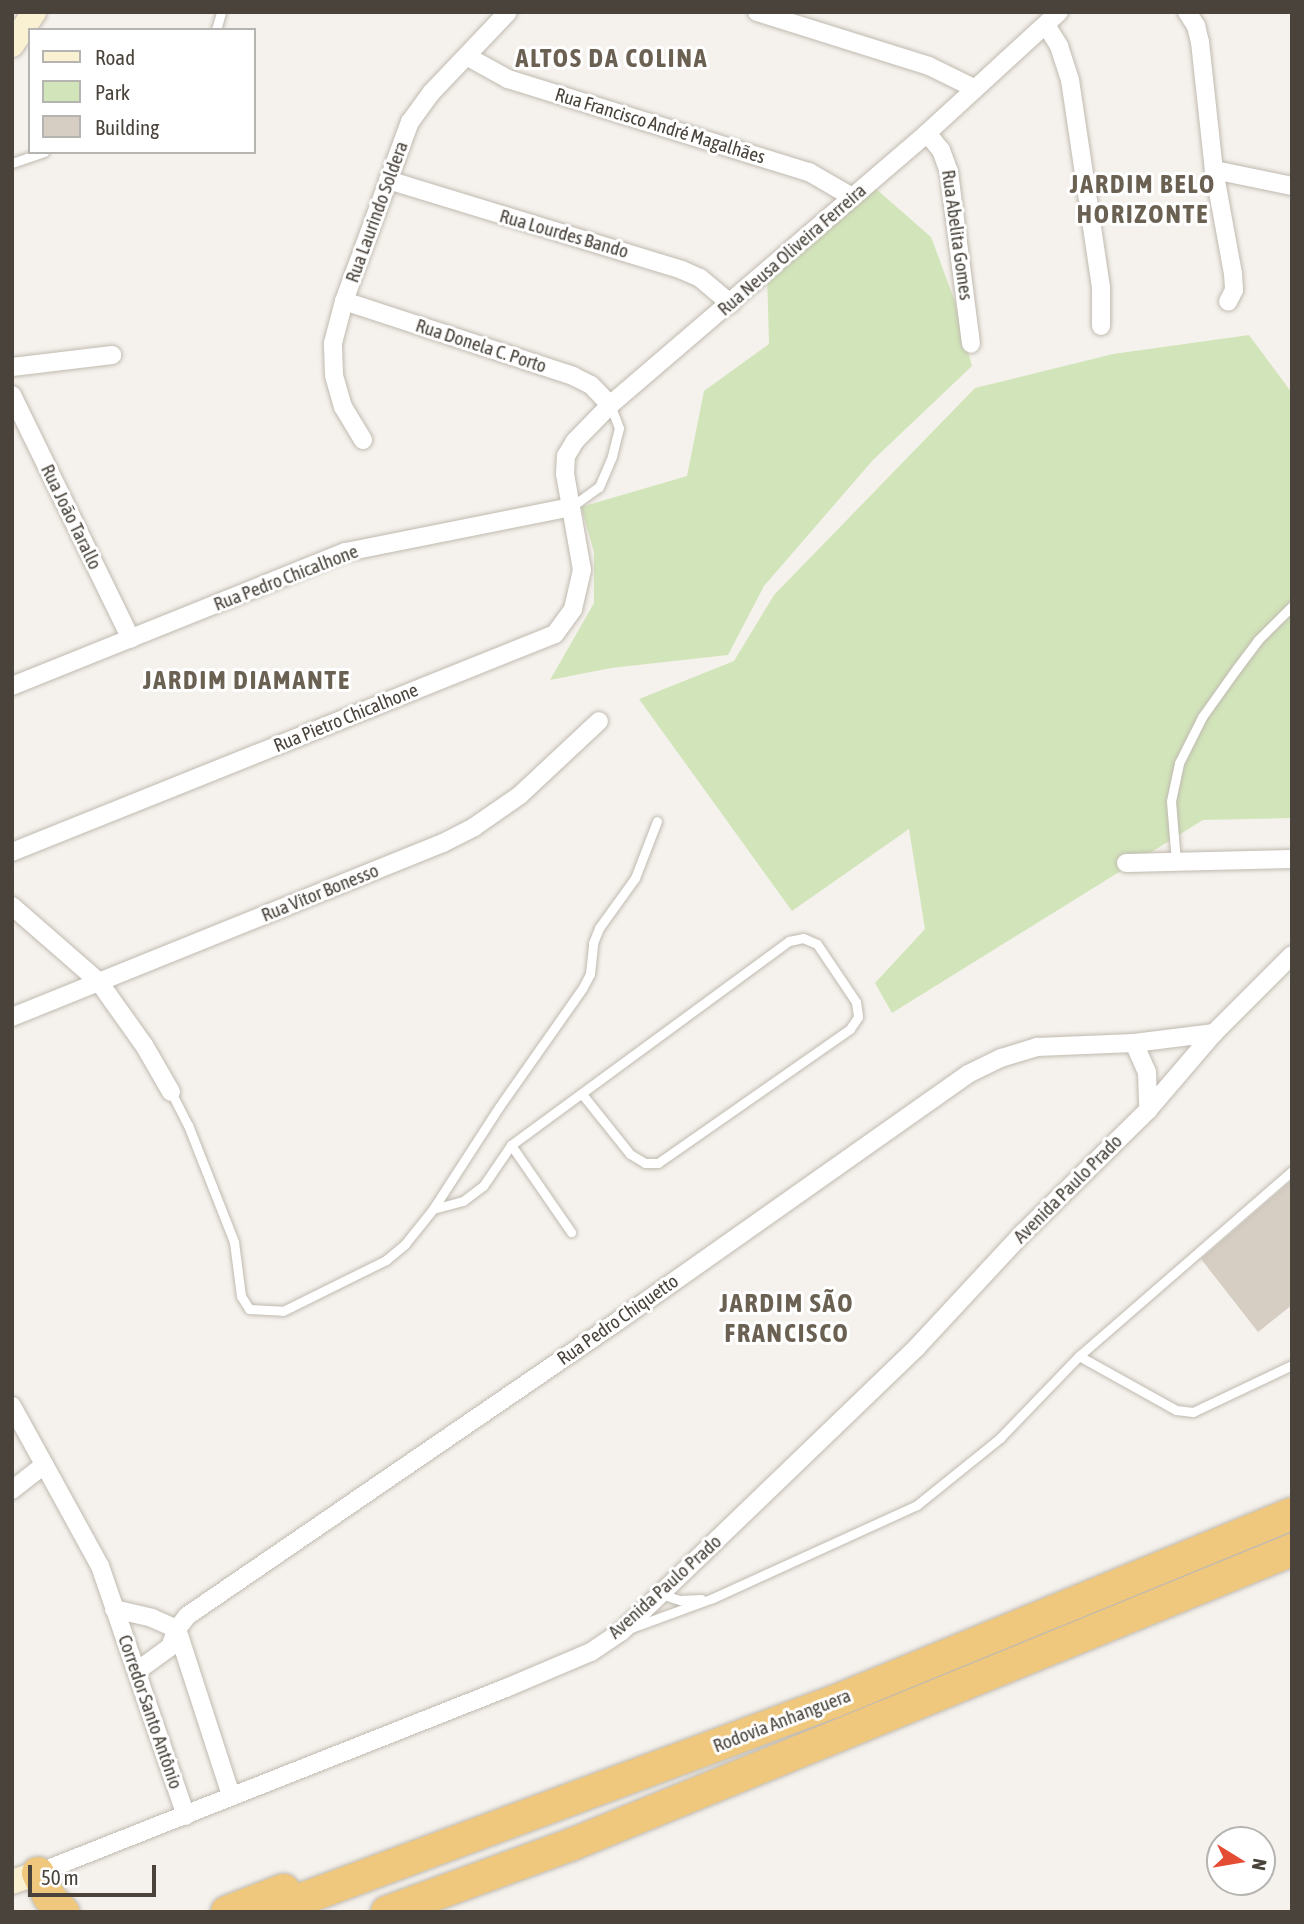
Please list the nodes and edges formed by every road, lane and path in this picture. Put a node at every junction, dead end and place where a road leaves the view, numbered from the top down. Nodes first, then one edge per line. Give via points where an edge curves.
1 (34, 12) edge
2 (508, 12) edge
3 (757, 12) edge
4 (1188, 13) edge
5 (1052, 18) edge
6 (12, 45) edge
7 (468, 57) junction
8 (974, 88) junction
9 (927, 133) junction
10 (38, 154) edge
11 (12, 163) edge
12 (1214, 170) junction
13 (388, 180) junction
14 (1292, 186) edge
15 (852, 197) junction
16 (344, 301) junction
17 (1228, 302) dead end
18 (731, 304) junction
19 (1101, 326) dead end
20 (971, 344) dead end
21 (112, 355) dead end
22 (12, 367) edge
23 (12, 395) edge
24 (610, 405) junction
25 (363, 440) dead end
26 (570, 508) junction
27 (1292, 606) edge
28 (131, 639) junction
29 (12, 686) edge
30 (599, 721) dead end
31 (657, 821) dead end
32 (12, 852) edge
33 (1292, 859) edge
34 (1176, 862) junction
35 (1126, 863) dead end
36 (12, 906) edge
37 (1292, 955) edge
38 (99, 982) junction
39 (12, 1017) edge
40 (1214, 1033) junction
41 (1177, 1038) junction
42 (1134, 1043) junction
43 (1184, 1070) junction
44 (171, 1092) joint
45 (582, 1094) junction
46 (1148, 1110) junction
47 (511, 1145) junction
48 (1292, 1171) edge
49 (433, 1209) junction
50 (571, 1232) dead end
51 (1079, 1356) junction
52 (1292, 1365) edge
53 (12, 1406) edge
54 (44, 1465) junction
55 (12, 1490) edge
56 (1292, 1514) edge
57 (1292, 1550) edge
58 (661, 1594) junction
59 (713, 1598) junction
60 (114, 1609) junction
61 (177, 1629) junction
62 (622, 1631) junction
63 (137, 1671) junction
64 (231, 1795) junction
65 (186, 1816) junction
66 (24, 1878) edge
67 (309, 1895) junction
68 (34, 1912) edge
69 (63, 1912) edge
70 (227, 1912) edge
71 (267, 1912) edge
72 (387, 1912) edge

1 - 6 street
2 - 7 street, Rua Laurindo Soldera
3 - 8 street via 929,66
4 - 12 street via 1200,42
5 - 8 street, Rua Neusa Oliveira Ferreira
5 - 19 street via 1070,80 1101,287
7 - 13 street, Rua Laurindo Soldera via 432,92 410,122
7 - 15 street, Rua Francisco André Magalhães via 501,76 809,172
8 - 9 street, Rua Neusa Oliveira Ferreira
9 - 15 street, Rua Neusa Oliveira Ferreira
9 - 20 street, Rua Abelita Gomes via 941,150 949,172
10 - 11 lane
12 - 14 street
12 - 17 street via 1233,274 1234,290
13 - 16 street, Rua Laurindo Soldera
13 - 18 street, Rua Lourdes Bando via 682,270 700,278
15 - 18 street, Rua Neusa Oliveira Ferreira
16 - 24 street, Rua Donela C. Porto via 573,376 591,385
16 - 25 street, Rua Laurindo Soldera via 332,362 343,407
18 - 24 street, Rua Neusa Oliveira Ferreira
21 - 22 street
23 - 28 street, Rua João Tarallo
24 - 26 street, Rua Neusa Oliveira Ferreira via 566,456
24 - 26 lane via 619,428 612,456 599,487
26 - 28 street, Rua Pedro Chicalhone via 346,552
26 - 32 street, Rua Pietro Chicalhone via 582,570 580,589 573,609 555,634
27 - 34 lane via 1237,668 1202,717 1179,763 1171,801
28 - 29 street, Rua Pedro Chicalhone
30 - 38 street, Rua Vitor Bonesso via 520,795 474,827
31 - 49 lane via 635,878 599,928 590,974 582,989
33 - 34 street
34 - 35 street
36 - 38 street
37 - 40 street, Avenida Paulo Prado
38 - 39 street, Rua Vitor Bonesso
38 - 44 street
40 - 41 street, Rua Pedro Chiquetto
40 - 43 street, Avenida Paulo Prado
41 - 42 street, Rua Pedro Chiquetto
41 - 43 street via 1186,1047
42 - 46 street via 1147,1072
42 - 61 street, Rua Pedro Chiquetto via 1020,1050 968,1074 187,1616
43 - 46 street, Avenida Paulo Prado
44 - 49 lane via 234,1242 241,1296 249,1309 282,1311 386,1261
45 - 45 lane via 789,941 803,938 817,944 856,1002 858,1017 850,1029 658,1163 645,1163 630,1154
45 - 47 lane
46 - 58 street, Avenida Paulo Prado via 1024,1232 917,1347
47 - 49 lane via 483,1186 463,1201
47 - 50 lane
48 - 51 lane
51 - 52 lane via 1176,1410 1193,1412
51 - 59 lane via 1000,1438 916,1505
53 - 54 street, Corredor Santo Antônio
54 - 55 street
54 - 60 street, Corredor Santo Antônio via 87,1538
56 - 67 highway, Rodovia Anhanguera via 833,1702
57 - 72 highway, Rodovia Anhanguera via 573,1844
58 - 59 lane via 680,1600
58 - 62 street, Avenida Paulo Prado
59 - 62 lane
60 - 61 street, Corredor Santo Antônio
60 - 63 street, Corredor Santo Antônio
61 - 63 street, Rua Pedro Chiquetto via 170,1647
61 - 64 street
62 - 64 street, Avenida Paulo Prado via 590,1653
63 - 65 street, Corredor Santo Antônio
64 - 65 street, Avenida Paulo Prado
65 - 66 street, Avenida Paulo Prado
66 - 68 highway
66 - 69 highway
67 - 70 highway via 289,1888
67 - 71 highway, Rodovia Anhanguera

